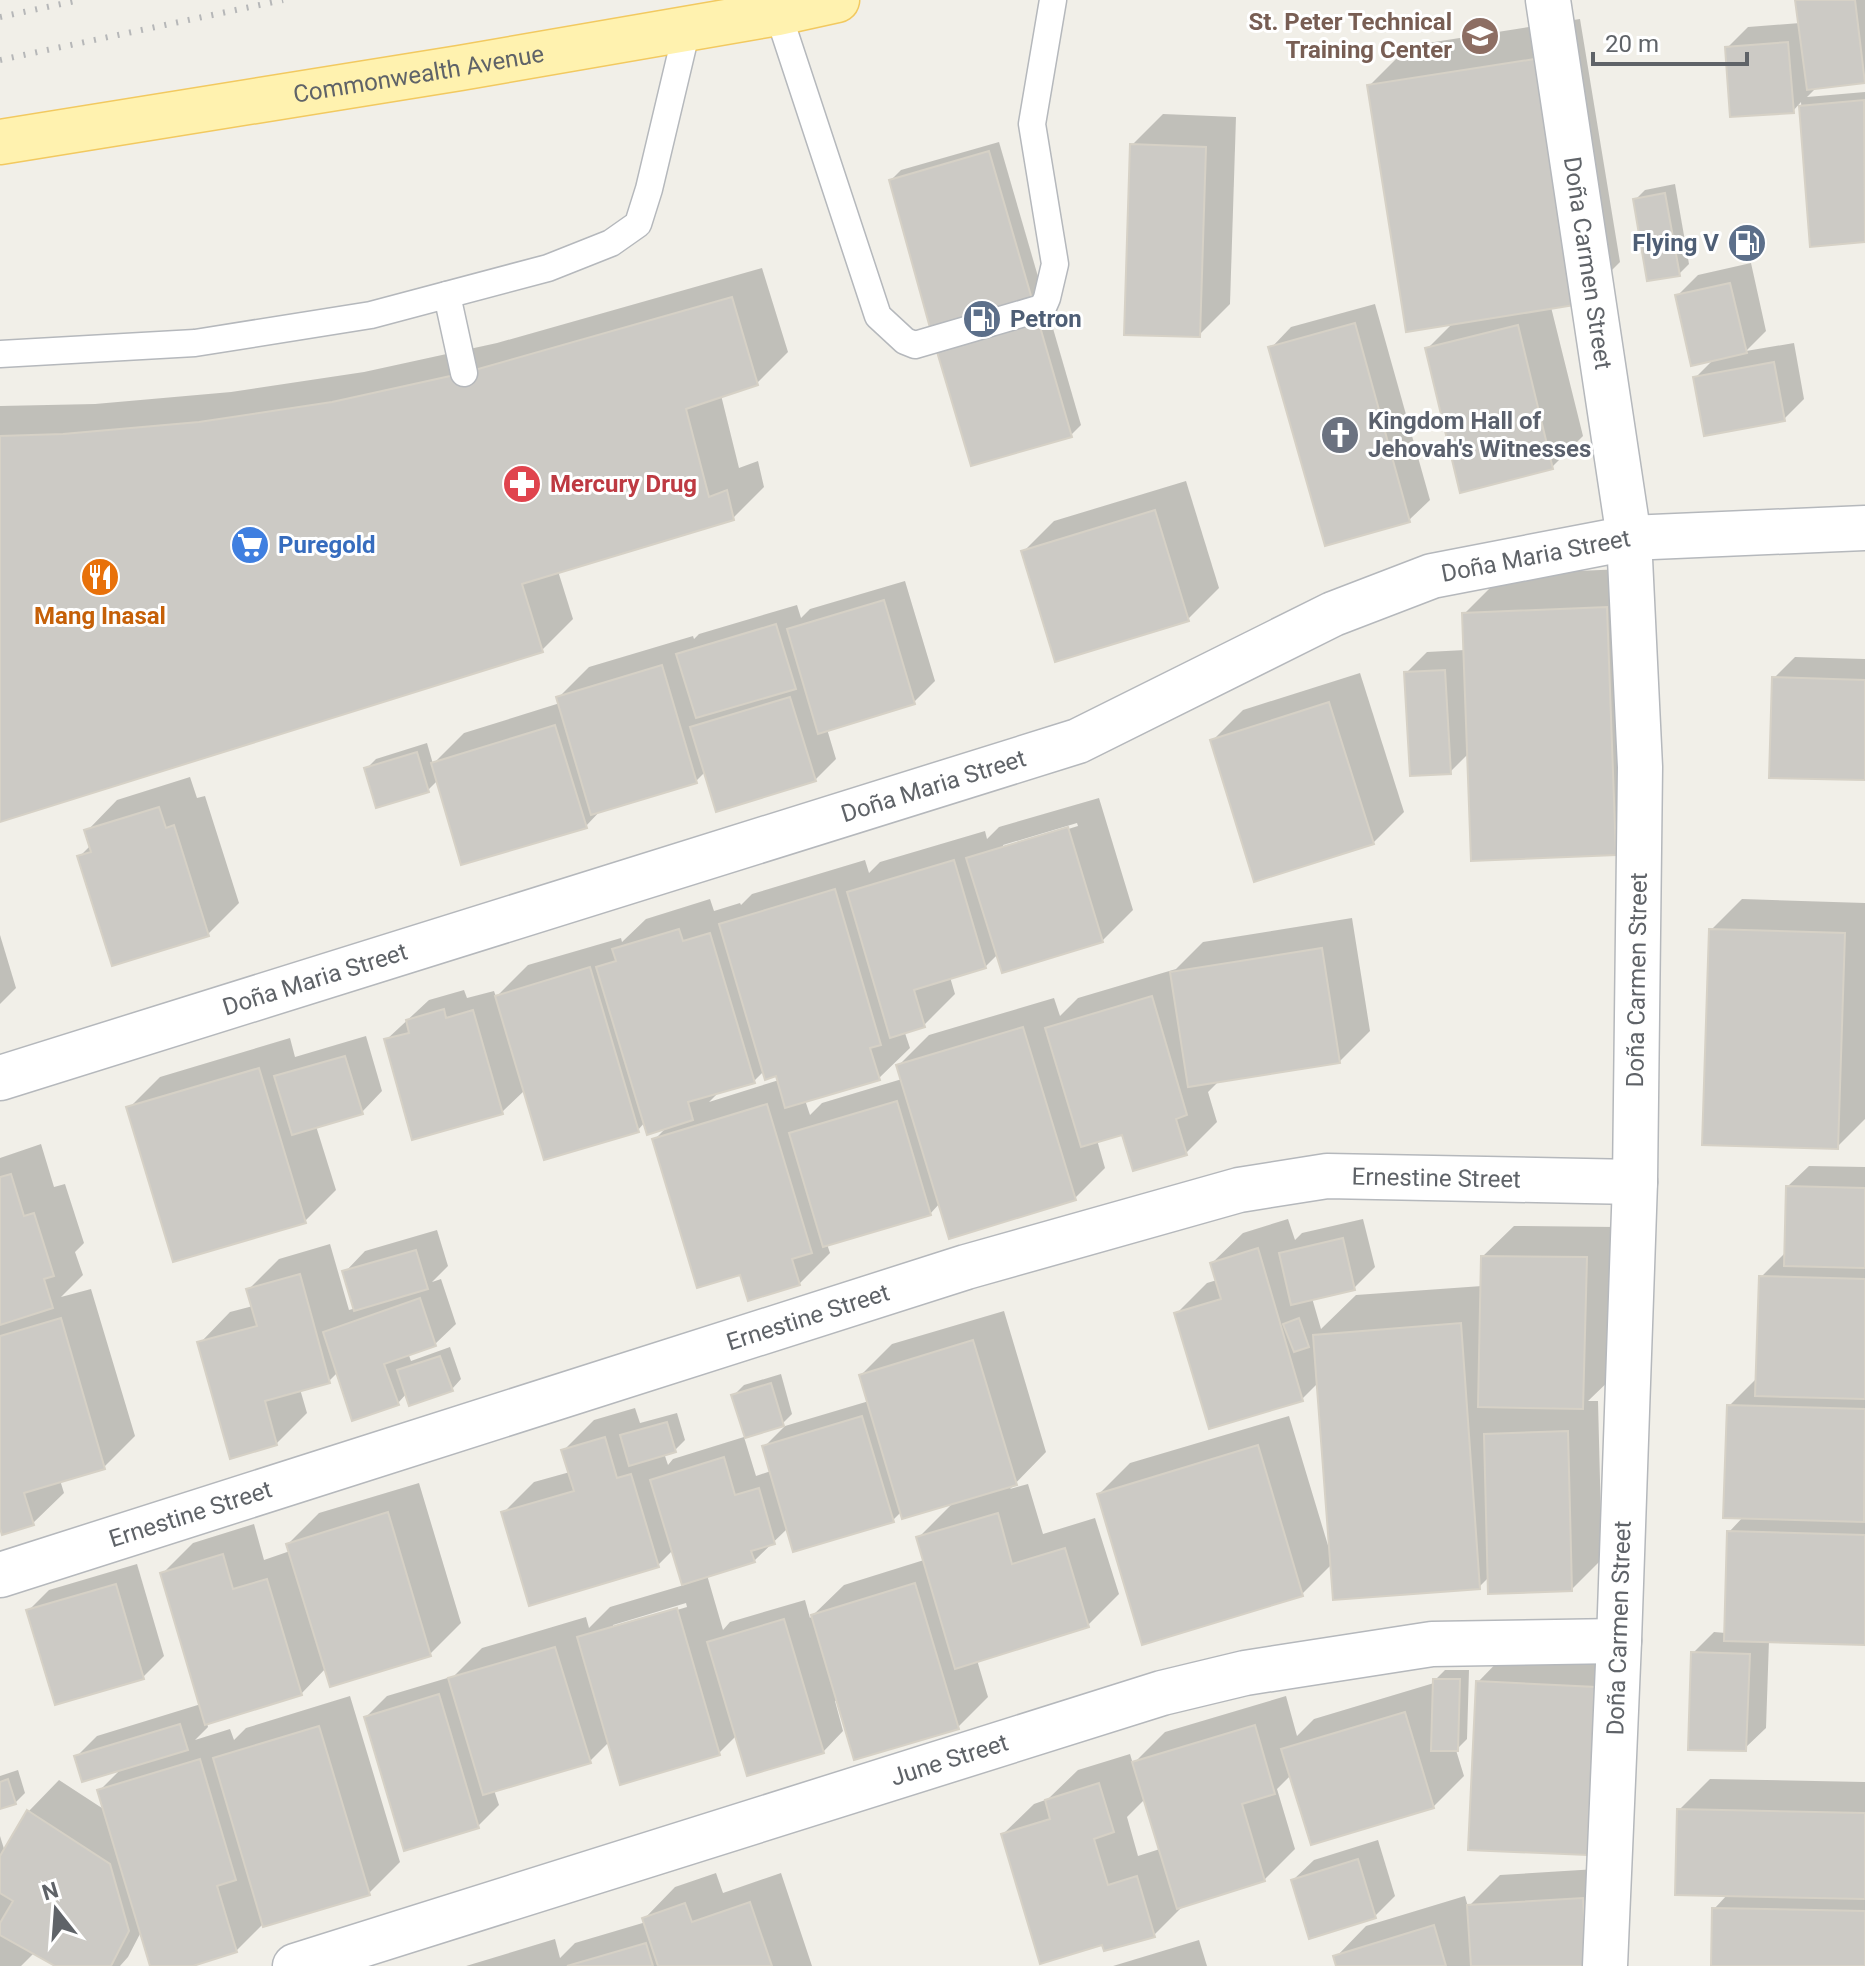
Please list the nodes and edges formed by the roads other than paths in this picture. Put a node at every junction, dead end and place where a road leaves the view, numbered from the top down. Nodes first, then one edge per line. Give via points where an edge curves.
1 (837, 0) edge
2 (1053, 0) edge
3 (1548, 0) edge
4 (778, 13) junction
5 (687, 29) junction
6 (0, 142) edge
7 (447, 295) junction
8 (0, 354) edge
9 (464, 373) dead end
10 (1865, 528) edge
11 (1629, 538) junction
12 (0, 1078) edge
13 (1635, 1182) junction
14 (0, 1575) edge
15 (1619, 1641) junction
16 (295, 1966) edge
17 (1605, 1966) edge

1 - 4 main road, Commonwealth Avenue
2 - 4 lane via 1032,124 1055,264 1047,298 1038,309 915,345 878,316
3 - 11 street, Doña Carmen Street
4 - 5 main road, Commonwealth Avenue
5 - 6 main road, Commonwealth Avenue
5 - 7 lane via 638,224 611,243 548,268
7 - 8 lane via 371,315 195,343
7 - 9 lane
10 - 11 street, Doña Maria Street
11 - 12 street, Doña Maria Street via 1432,576 1333,614 1078,741
11 - 13 street, Doña Carmen Street via 1640,767
13 - 14 street, Ernestine Street via 1327,1176 1239,1190 966,1267
13 - 15 street, Doña Carmen Street
15 - 16 street, June Street via 1432,1644 1245,1673 1162,1693
15 - 17 street, Doña Carmen Street

